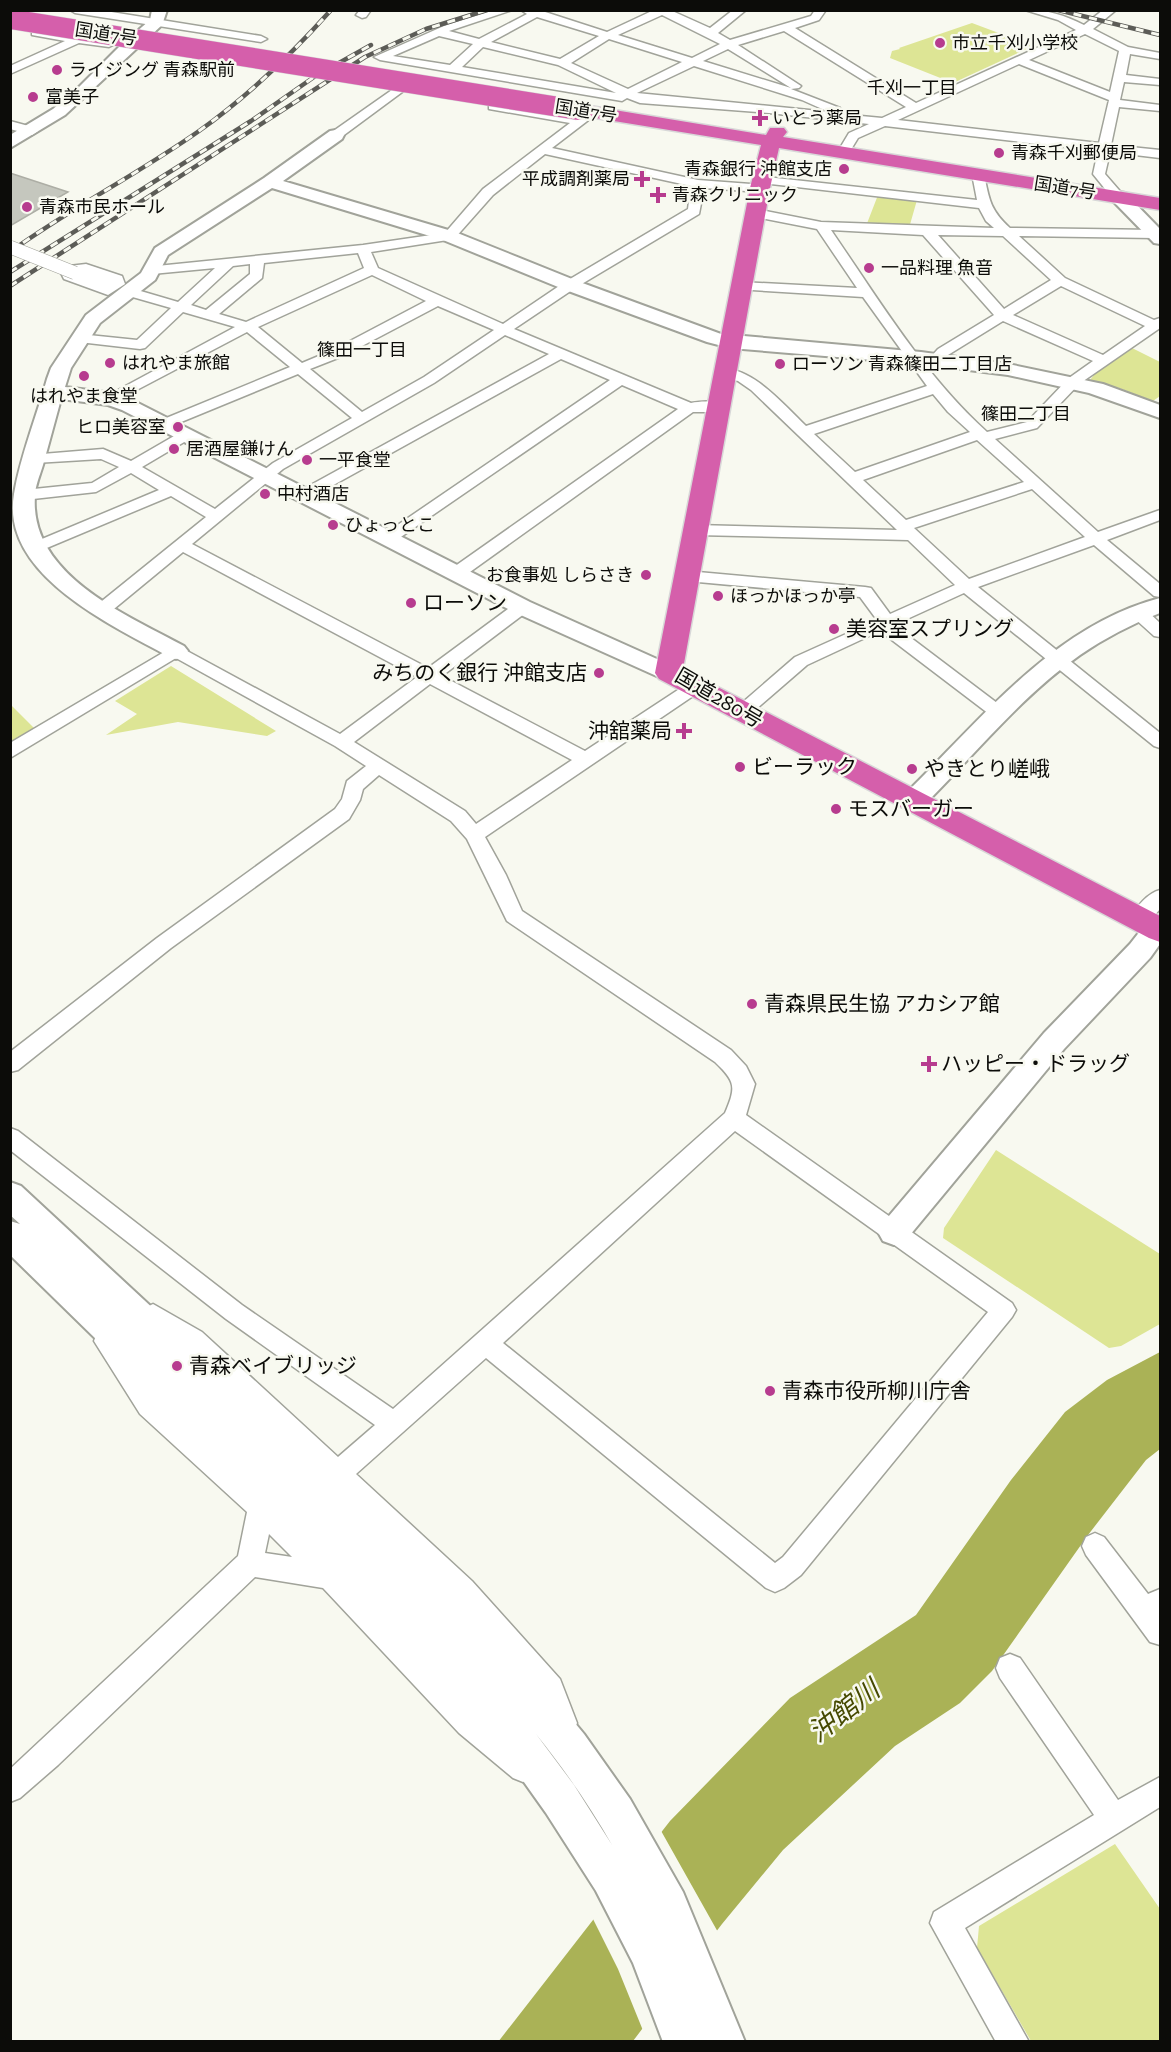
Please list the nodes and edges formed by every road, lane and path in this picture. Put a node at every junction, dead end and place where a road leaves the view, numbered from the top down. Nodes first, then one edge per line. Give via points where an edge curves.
1 (75, 10) edge
2 (471, 10) edge
3 (507, 10) edge
4 (741, 10) edge
5 (821, 10) edge
6 (1030, 10) edge
7 (1111, 10) edge
8 (19, 11) edge
9 (661, 11) edge
10 (530, 12) edge
11 (188, 15) dead end
12 (159, 16) edge
13 (482, 17) junction
14 (175, 24) junction
15 (11, 27) edge
16 (786, 27) junction
17 (1085, 30) junction
18 (438, 32) junction
19 (711, 33) junction
20 (607, 36) junction
21 (261, 39) dead end
22 (76, 40) junction
23 (482, 42) junction
24 (729, 44) junction
25 (128, 47) junction
26 (1125, 50) junction
27 (1161, 56) edge
28 (1021, 61) junction
29 (562, 63) junction
30 (689, 63) junction
31 (453, 69) junction
32 (10, 71) edge
33 (1119, 78) junction
34 (1161, 82) edge
35 (416, 88) junction
36 (629, 93) junction
37 (806, 97) junction
38 (1114, 100) junction
39 (646, 103) junction
40 (916, 108) junction
41 (1161, 108) edge
42 (583, 111) junction
43 (842, 117) junction
44 (883, 122) junction
45 (10, 125) edge
46 (32, 131) junction
47 (336, 135) joint
48 (774, 137) junction
49 (10, 143) edge
50 (846, 148) junction
51 (1106, 148) junction
52 (543, 150) junction
53 (1161, 154) edge
54 (978, 174) junction
55 (270, 182) junction
56 (761, 183) junction
57 (698, 184) junction
58 (1114, 190) junction
59 (1161, 192) edge
60 (1161, 204) edge
61 (984, 205) junction
62 (756, 213) junction
63 (821, 226) junction
64 (927, 231) junction
65 (1008, 233) junction
66 (448, 236) junction
67 (1158, 237) edge
68 (10, 247) edge
69 (363, 249) junction
70 (257, 259) junction
71 (229, 262) junction
72 (152, 270) junction
73 (372, 270) junction
74 (1060, 281) junction
75 (570, 285) junction
76 (741, 286) junction
77 (117, 291) junction
78 (867, 293) junction
79 (437, 301) junction
80 (183, 307) junction
81 (209, 315) junction
82 (1003, 316) junction
83 (1157, 323) edge
84 (249, 327) junction
85 (502, 330) junction
86 (79, 338) junction
87 (730, 342) junction
88 (560, 354) junction
89 (911, 357) junction
90 (936, 359) junction
91 (1103, 360) junction
92 (298, 369) junction
93 (725, 373) junction
94 (621, 379) junction
95 (1074, 381) junction
96 (935, 388) junction
97 (54, 392) junction
98 (112, 399) junction
99 (689, 408) junction
100 (720, 408) junction
101 (1161, 412) edge
102 (361, 418) junction
103 (164, 424) junction
104 (804, 432) junction
105 (186, 435) junction
106 (981, 436) junction
107 (35, 458) junction
108 (130, 466) junction
109 (265, 475) junction
110 (853, 478) junction
111 (1033, 484) junction
112 (172, 490) junction
113 (24, 495) junction
114 (304, 495) junction
115 (1161, 515) edge
116 (216, 516) junction
117 (696, 530) junction
118 (908, 530) junction
119 (1094, 537) junction
120 (389, 538) junction
121 (26, 544) edge
122 (180, 544) junction
123 (457, 573) junction
124 (687, 576) junction
125 (966, 586) junction
126 (1161, 592) edge
127 (522, 607) junction
128 (103, 609) junction
129 (1150, 609) edge
130 (885, 623) junction
131 (1161, 632) edge
132 (176, 651) junction
133 (1060, 659) junction
134 (428, 676) junction
135 (681, 680) junction
136 (741, 713) junction
137 (999, 713) junction
138 (341, 742) junction
139 (1161, 742) edge
140 (10, 752) edge
141 (585, 759) junction
142 (379, 765) junction
143 (913, 801) junction
144 (474, 835) junction
145 (1161, 897) edge
146 (1153, 926) edge
147 (10, 1064) edge
148 (734, 1119) junction
149 (10, 1137) edge
150 (10, 1195) edge
151 (894, 1232) junction
152 (10, 1234) edge
153 (72, 1279) junction
154 (114, 1291) junction
155 (486, 1343) junction
156 (394, 1424) junction
157 (338, 1473) junction
158 (261, 1508) junction
159 (1095, 1546) dead end
160 (250, 1563) junction
161 (330, 1576) junction
162 (1153, 1606) edge
163 (1161, 1632) edge
164 (1010, 1668) dead end
165 (571, 1747) junction
166 (10, 1788) edge
167 (1161, 1791) edge
168 (560, 1799) junction
169 (1113, 1818) junction
170 (622, 1863) junction
171 (678, 2026) edge
172 (724, 2042) edge
173 (1014, 2042) edge

1 - 12 street
2 - 13 street
3 - 13 street
4 - 19 street
5 - 16 street via 814,18
6 - 17 street via 1062,18
7 - 17 street
8 - 42 highway, 国道7号
9 - 19 street
9 - 20 street
10 - 20 street
10 - 23 street
11 - 14 street
12 - 14 street
12 - 25 street
13 - 18 street
14 - 21 street
15 - 22 street
15 - 35 highway, 国道7号, bridge
16 - 24 street
16 - 40 street
17 - 26 street
17 - 28 street
18 - 23 street
18 - 31 street via 380,57
19 - 24 street
20 - 29 street
20 - 30 street
22 - 25 street
22 - 32 street
23 - 29 street
23 - 31 street
24 - 30 street
24 - 37 street
25 - 46 street via 72,102
26 - 27 street
26 - 33 street
28 - 38 street
28 - 40 street
29 - 36 street
30 - 36 street
30 - 37 street
31 - 39 street
33 - 34 street
33 - 38 street
35 - 42 highway, 国道7号, bridge
35 - 47 street
36 - 39 street
37 - 43 street
38 - 41 street
38 - 51 street
39 - 42 highway, 国道7号
39 - 43 street
39 - 48 highway, 国道7号
40 - 44 street
42 - 48 highway, 国道7号
42 - 52 street
43 - 44 street
44 - 50 street via 853,136
44 - 51 street
45 - 46 street
46 - 49 street
47 - 55 street
48 - 50 highway, 国道7号
48 - 56 highway, 国道280号
50 - 54 highway, 国道7号
50 - 58 highway, 国道7号
51 - 53 street
51 - 58 street via 1099,174
52 - 57 street
52 - 66 street via 488,192
54 - 58 highway, 国道7号
54 - 61 street
55 - 66 street
55 - 72 street via 161,252
56 - 57 street
56 - 61 street
56 - 62 highway, 国道280号
57 - 75 street via 694,211
58 - 59 highway, 国道7号
58 - 60 highway, 国道7号
58 - 67 street
61 - 65 street via 991,218
62 - 63 street
62 - 76 highway, 国道280号
63 - 64 street
63 - 78 street
64 - 65 street
64 - 82 street
65 - 67 street
65 - 74 street
66 - 69 street
66 - 75 street
68 - 77 street, bridge via 75,270 104,285 114,283 113,280 88,269 77,268 71,271 105,287 118,284 117,279 91,268 77,267 67,271 69,276
69 - 70 street
69 - 73 street
70 - 71 street
70 - 81 street via 256,275
71 - 72 street
71 - 80 street
72 - 77 street via 141,282
73 - 79 street
73 - 84 street
74 - 82 street
74 - 83 street
75 - 85 street
75 - 87 street
76 - 78 street
76 - 87 highway, 国道280号
77 - 80 street
77 - 86 street
78 - 89 street
79 - 85 street
79 - 92 street via 338,353
80 - 81 street
80 - 86 street via 140,345
81 - 84 street
82 - 90 street
82 - 91 street
83 - 91 street
84 - 92 street
84 - 98 street
85 - 88 street
85 - 102 street via 429,380
86 - 97 street via 61,368
87 - 89 street
87 - 93 highway, 国道280号
88 - 94 street
88 - 114 street
89 - 90 street
89 - 96 street
90 - 95 street
91 - 95 street
92 - 102 street
92 - 103 street
93 - 100 highway, 国道280号
93 - 104 street via 756,387
94 - 99 street
94 - 120 street
95 - 101 street
95 - 106 street via 1032,425
96 - 104 street
96 - 106 street
97 - 98 street
97 - 107 street
98 - 103 street
99 - 100 street
99 - 123 street
100 - 117 highway, 国道280号
102 - 109 street
103 - 105 street
104 - 110 street
105 - 108 street
105 - 109 street
106 - 110 street
106 - 111 street
107 - 108 street via 103,454
107 - 113 street
108 - 112 street
108 - 113 street via 96,487
109 - 114 street
109 - 116 street
110 - 118 street
111 - 118 street
111 - 119 street
112 - 116 street
112 - 121 street
113 - 121 street
114 - 120 street
115 - 119 street
116 - 122 street
117 - 118 street
117 - 124 highway, 国道280号
118 - 125 street
119 - 125 street
119 - 126 street
120 - 123 street
121 - 128 street via 56,576
122 - 128 street
122 - 134 street
123 - 127 street
124 - 130 street via 865,592
124 - 135 highway, 国道280号
125 - 130 street
125 - 133 street
127 - 134 street
127 - 135 street
128 - 132 street
129 - 131 street
129 - 133 street
130 - 136 street via 801,661
130 - 137 street
132 - 138 street
132 - 140 street
133 - 137 street
133 - 139 street
134 - 138 street
134 - 141 street
135 - 136 highway, 国道280号
135 - 141 street
136 - 143 highway, 国道280号
137 - 143 street
138 - 142 street
141 - 144 street
142 - 144 street via 458,816
142 - 147 street via 354,786 351,800 336,819 164,943
143 - 146 highway, 国道280号
144 - 148 street via 514,916 714,1050 741,1073 746,1089
145 - 146 street
146 - 151 street via 1132,960 1054,1041
148 - 151 street
148 - 155 street
149 - 156 street via 234,1312
150 - 153 street
151 - 155 street via 1004,1310 792,1566 775,1579
152 - 153 street
153 - 154 street
153 - 158 street via 149,1406
153 - 168 street via 495,1710
154 - 157 street via 193,1340
154 - 165 street via 405,1566 509,1672
155 - 156 street
156 - 157 street
157 - 165 street via 463,1590 550,1689
158 - 160 street
158 - 161 street
159 - 162 street
160 - 161 street
160 - 166 street
161 - 168 street via 469,1723
162 - 163 street
164 - 169 street
165 - 170 street via 616,1813
167 - 169 street
168 - 170 street
169 - 173 street via 945,1923
170 - 171 street via 649,1952
170 - 172 street via 669,1906

